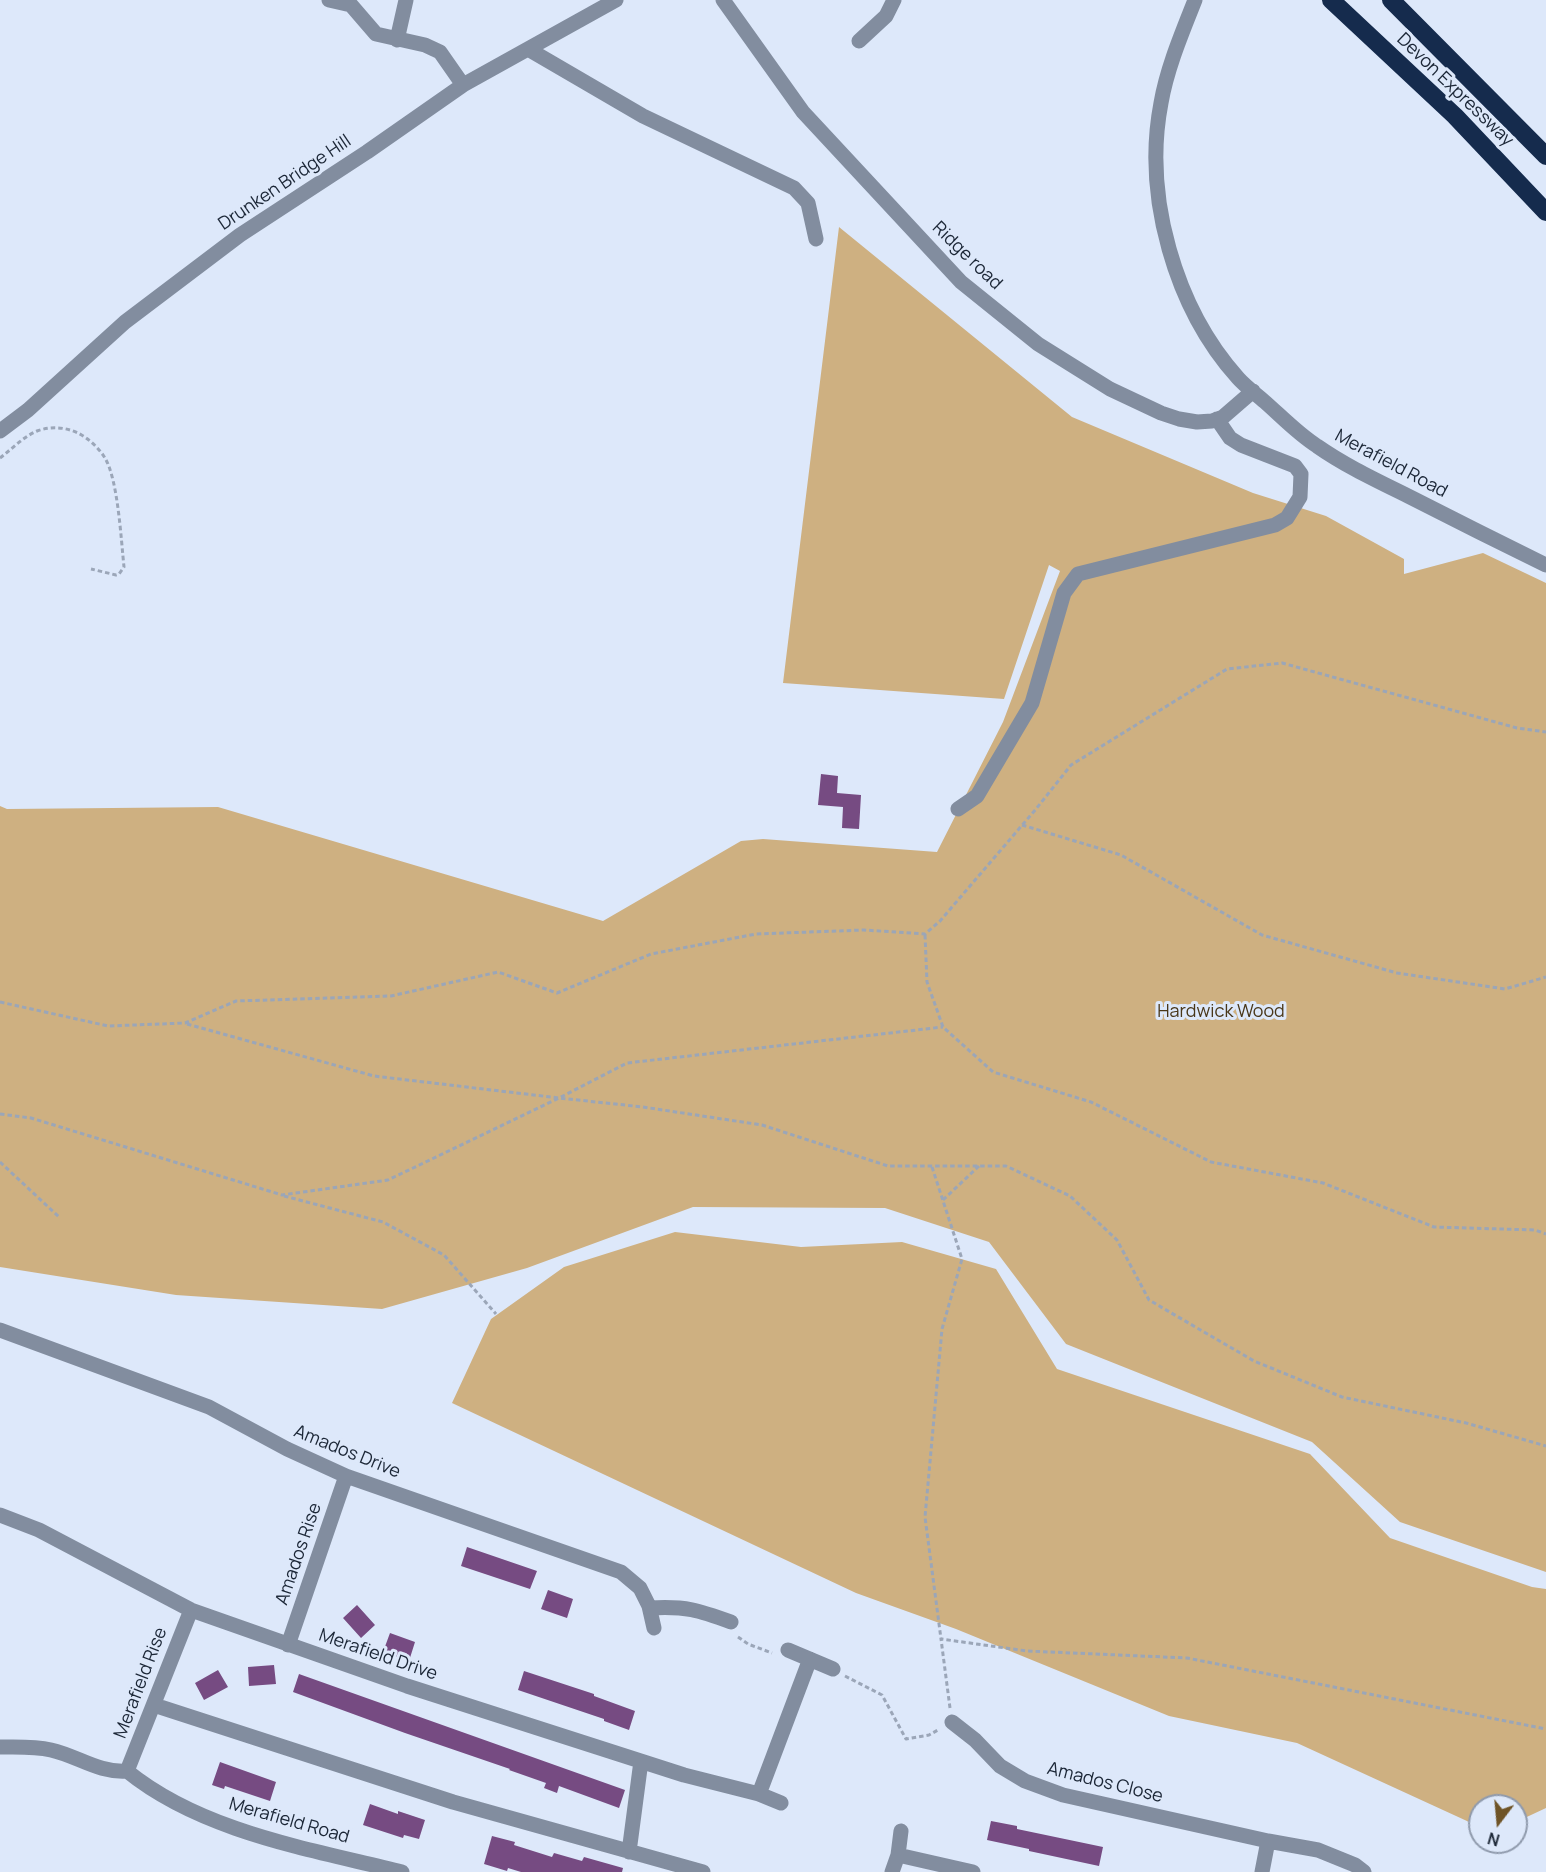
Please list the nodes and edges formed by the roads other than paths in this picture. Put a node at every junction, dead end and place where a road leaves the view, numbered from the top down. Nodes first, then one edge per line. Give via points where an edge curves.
1 (329, 0) edge
2 (406, 0) edge
3 (616, 0) edge
4 (723, 0) edge
5 (894, 0) edge
6 (1195, 0) edge
7 (1331, 0) edge
8 (1391, 0) edge
9 (397, 40) junction
10 (859, 41) dead end
11 (528, 49) junction
12 (463, 85) junction
13 (1546, 156) edge
14 (1546, 212) edge
15 (816, 239) dead end
16 (1253, 391) junction
17 (1217, 419) junction
18 (0, 431) edge
19 (1546, 565) edge
20 (958, 809) dead end
21 (0, 1330) edge
22 (346, 1476) junction
23 (0, 1515) edge
24 (650, 1608) junction
25 (191, 1610) junction
26 (731, 1622) dead end
27 (654, 1628) dead end
28 (288, 1645) junction
29 (788, 1650) dead end
30 (810, 1659) junction
31 (833, 1669) road end
32 (154, 1705) junction
33 (952, 1722) road end
34 (0, 1747) edge
35 (641, 1761) junction
36 (127, 1771) junction
37 (759, 1794) junction
38 (781, 1803) dead end
39 (901, 1831) dead end
40 (1268, 1841) junction
41 (629, 1852) junction
42 (898, 1856) junction
43 (402, 1872) edge
44 (702, 1872) edge
45 (892, 1872) edge
46 (973, 1872) edge
47 (1262, 1872) edge
48 (1364, 1872) edge

1 - 9 street via 351,5 376,34
2 - 9 street
3 - 11 street, Drunken Bridge Hill
4 - 17 street, Ridge road via 803,112 961,282 1038,344 1110,389 1179,419
5 - 10 street via 885,16
6 - 16 street, Merafield Road via 1165,84 1156,136 1162,221 1175,269 1192,309 1212,344
7 - 14 highway, Devon Expressway via 1455,116
8 - 13 highway, Devon Expressway
9 - 12 street via 440,52
11 - 12 street, Drunken Bridge Hill
11 - 15 street via 644,116 794,188 808,203
12 - 18 street, Drunken Bridge Hill via 240,235 125,322
16 - 17 street
16 - 19 street, Merafield Road via 1316,446 1353,469
17 - 20 street via 1230,438 1295,466 1301,474 1300,497 1287,518 1275,525 1078,574 1065,593 1032,703 977,796
21 - 22 street, Amados Drive via 209,1407
22 - 24 street, Amados Drive via 621,1572 640,1588
22 - 28 street, Amados Rise
23 - 25 street, Merafield Drive via 39,1530
24 - 26 street via 692,1608
24 - 27 street, Amados Drive
25 - 28 street, Merafield Drive
25 - 32 street, Merafield Rise
28 - 35 street, Merafield Drive
29 - 30 street
30 - 31 street
30 - 37 street
32 - 36 street, Merafield Rise
32 - 41 street via 453,1802
33 - 40 street, Amados Close via 1000,1766 1034,1785
34 - 36 street, Merafield Road via 52,1750 113,1772
35 - 37 street, Merafield Drive
35 - 41 street
36 - 43 street, Merafield Road via 194,1811 258,1836
37 - 38 street, Merafield Drive
39 - 42 street
40 - 47 street
40 - 48 street, Amados Close via 1318,1850
41 - 44 street
42 - 45 street
42 - 46 street

